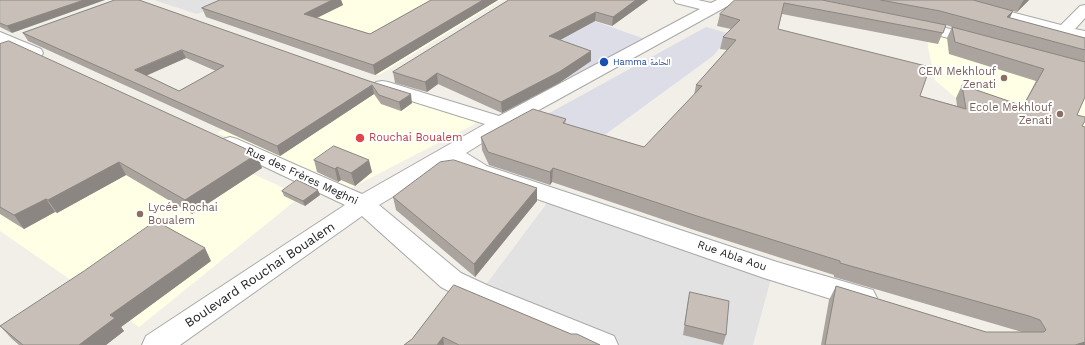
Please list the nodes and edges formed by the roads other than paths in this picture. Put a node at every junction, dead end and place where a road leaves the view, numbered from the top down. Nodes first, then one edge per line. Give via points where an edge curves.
1 (681, 0) edge
2 (949, 0) edge
3 (721, 4) edge
4 (1085, 10) edge
5 (898, 22) edge
6 (1065, 30) junction
7 (31, 34) edge
8 (1085, 36) edge
9 (5, 39) edge
10 (995, 46) edge
11 (52, 61) edge
12 (379, 80) dead end
13 (501, 123) junction
14 (211, 134) edge
15 (452, 153) junction
16 (363, 204) junction
17 (888, 306) edge
18 (170, 342) edge
19 (602, 345) edge

1 - 3 street
2 - 6 street
3 - 13 street, Boulevard Rouchai Boualem
4 - 6 street
5 - 10 street via 935,29
6 - 8 street
7 - 9 street
9 - 11 street
12 - 13 street
13 - 15 street, Boulevard Rouchai Boualem
14 - 16 street, Rue des Frères Meghni
15 - 16 street, Boulevard Rouchai Boualem
15 - 17 street, Rue Abla Aou via 479,171 773,271
16 - 18 street, Boulevard Rouchai Boualem
16 - 19 street, Rue des Frères Meghni via 451,280

